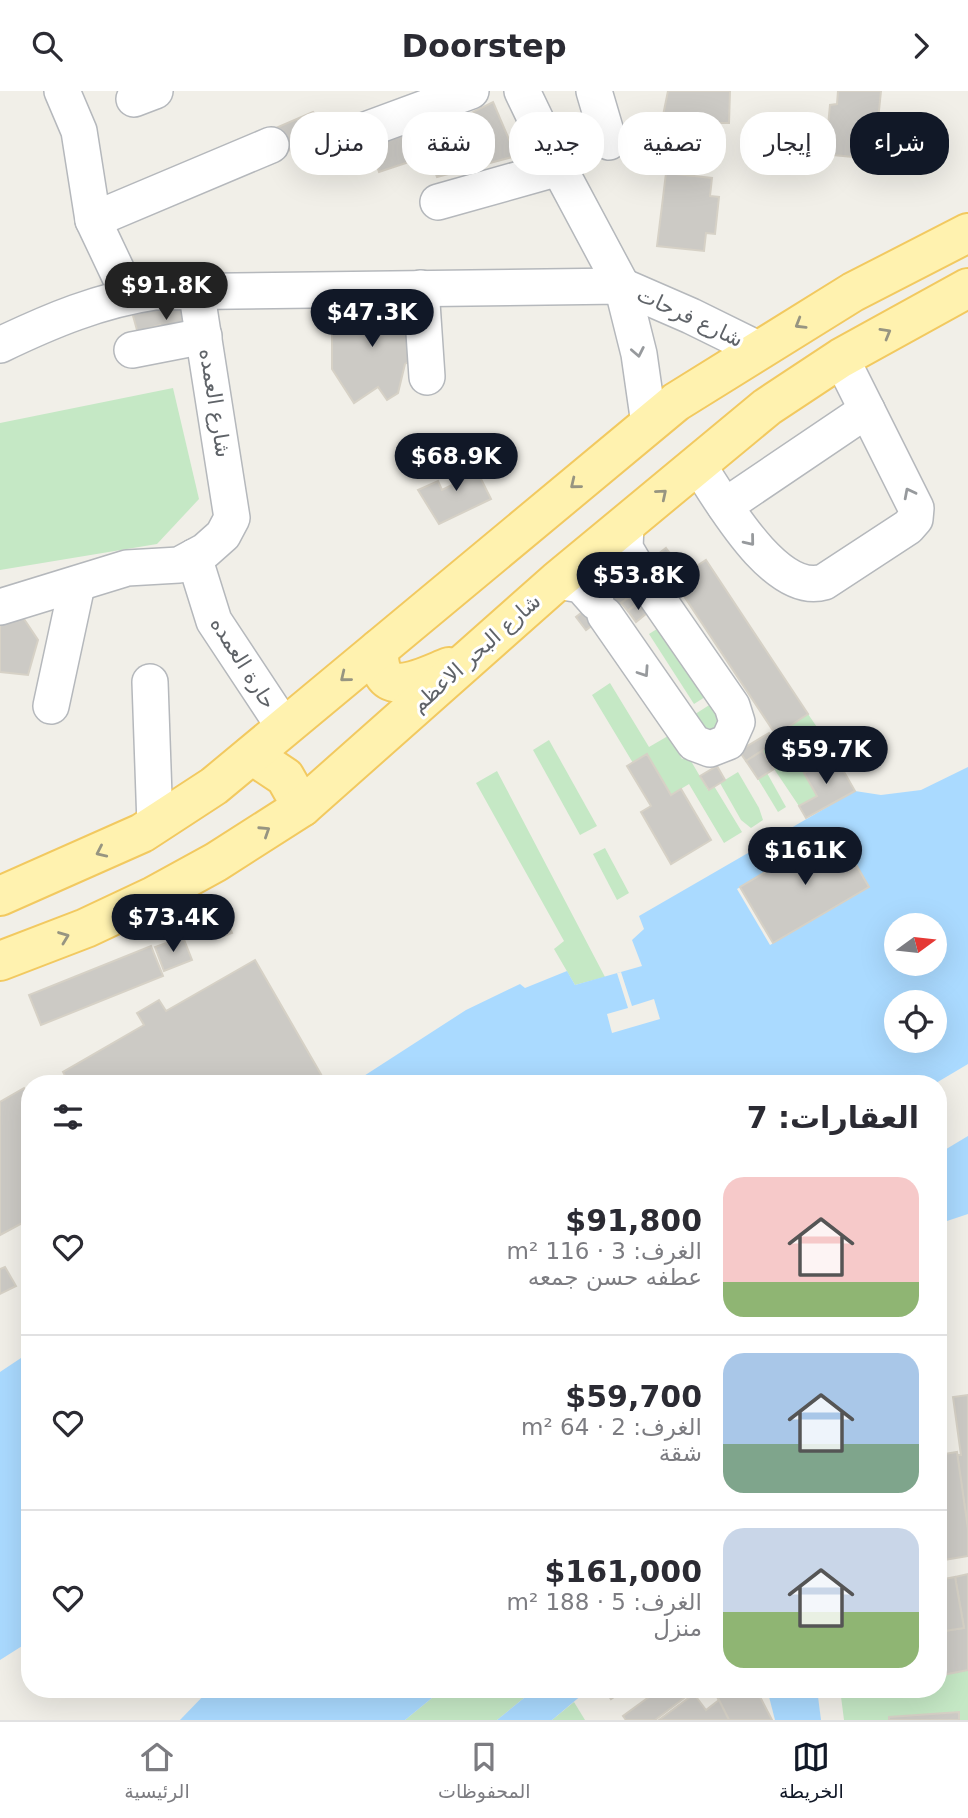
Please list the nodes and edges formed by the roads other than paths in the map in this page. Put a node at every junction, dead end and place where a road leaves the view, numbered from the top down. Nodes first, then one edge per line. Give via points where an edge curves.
1 (62, 91) edge
2 (471, 91) edge
3 (522, 91) edge
4 (594, 91) edge
5 (532, 112) edge
6 (388, 122) edge
7 (609, 142) dead end
8 (271, 145) dead end
9 (537, 175) edge
10 (562, 175) edge
11 (438, 202) dead end
12 (93, 220) junction
13 (968, 233) edge
14 (622, 286) junction
15 (421, 288) junction
16 (968, 288) edge
17 (196, 289) junction
18 (128, 296) junction
19 (204, 336) junction
20 (0, 345) edge
21 (758, 349) junction
22 (132, 350) dead end
23 (841, 358) junction
24 (427, 377) dead end
25 (867, 411) junction
26 (649, 424) junction
27 (698, 465) junction
28 (725, 506) junction
29 (626, 524) junction
30 (194, 557) junction
31 (557, 581) junction
32 (77, 585) junction
33 (0, 607) edge
34 (379, 649) junction
35 (474, 657) junction
36 (150, 682) dead end
37 (722, 692) junction
38 (51, 706) dead end
39 (677, 721) junction
40 (284, 727) junction
41 (252, 755) junction
42 (302, 807) junction
43 (155, 825) junction
44 (0, 896) edge
45 (0, 961) edge

1 - 12 street via 79,131
2 - 6 street
3 - 5 street, شارع فرحات
4 - 7 street
8 - 12 street
9 - 11 street
10 - 14 street, شارع فرحات
12 - 18 street
13 -> 21 main road via 853,292
14 - 15 street
14 - 21 street, شارع فرحات
14 -> 26 street, شارع فرحات via 639,354
15 - 17 street
15 - 24 street
23 -> 16 main road, شارع البحر الاعظم
17 - 18 street
17 - 19 street, شارع العمده
18 - 20 street via 46,323
19 - 22 street
19 - 30 street, شارع العمده via 232,517 223,535
21 - 26 main road
23 - 25 street
23 - 27 main road, شارع البحر الاعظم via 766,407
25 - 28 street
28 -> 25 street via 766,559 816,584 908,527 916,508
26 -> 34 main road
27 - 28 street
29 -> 27 main road, شارع البحر الاعظم
29 - 31 main road, شارع البحر الاعظم
29 - 37 street via 625,548
30 - 32 street via 179,565 127,568
30 - 40 street, حارة العمده via 214,621
31 - 35 main road, شارع البحر الاعظم
31 -> 39 street via 581,585 601,608
32 - 33 street
32 - 38 street
34 - 35 main road via 379,666 388,680 404,685
34 -> 40 main road
35 - 42 main road, شارع البحر الاعظم
36 - 43 street
37 - 39 street
37 - 39 street via 737,722 732,738 723,746 701,747
40 - 41 main road
41 - 42 main road via 285,777
41 - 43 main road
45 -> 42 main road, شارع البحر الاعظم via 154,896
43 -> 44 main road

